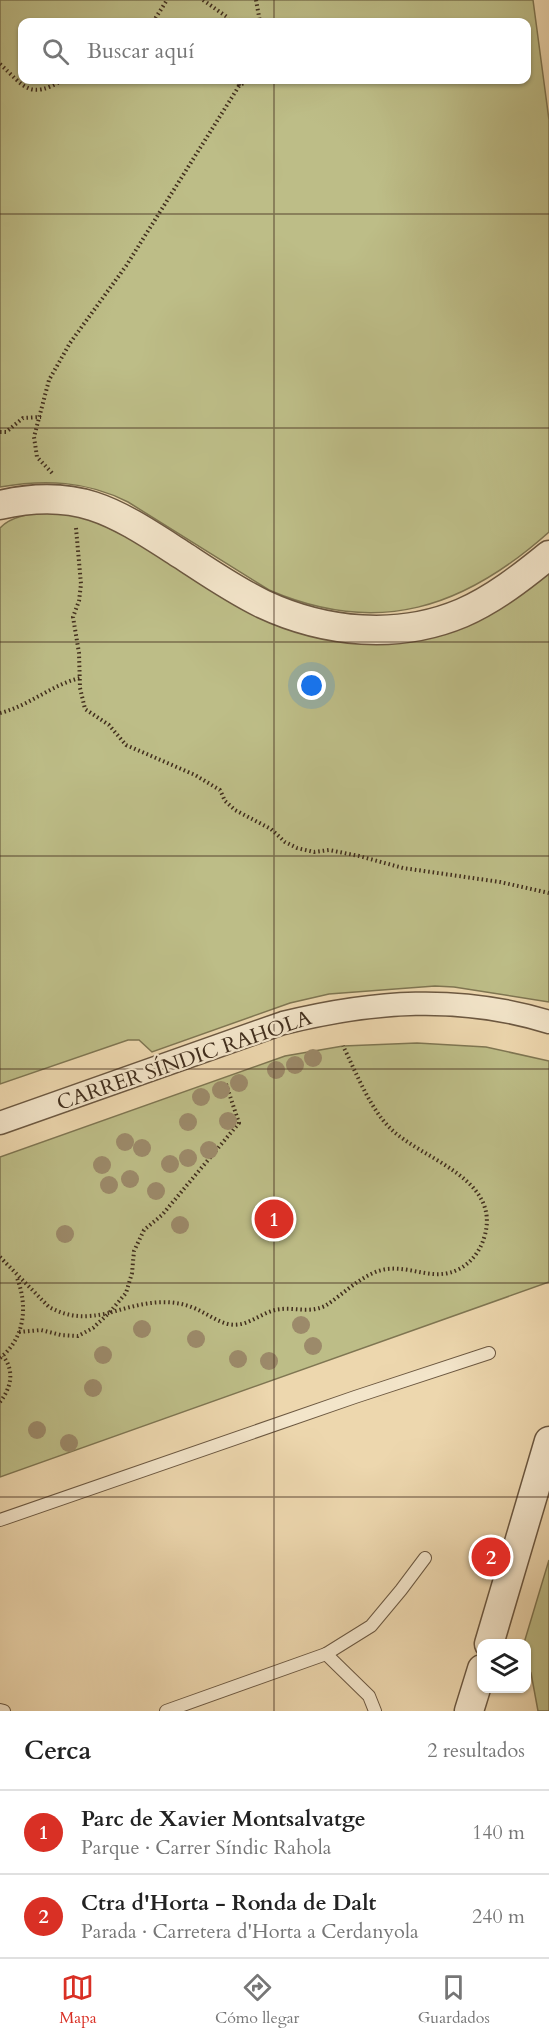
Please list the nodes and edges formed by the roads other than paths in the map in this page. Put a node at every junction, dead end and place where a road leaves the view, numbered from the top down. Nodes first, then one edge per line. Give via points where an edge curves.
1 (3, 506) edge
2 (549, 555) edge
3 (549, 1022) edge
4 (0, 1123) edge
5 (489, 1353) dead end
6 (549, 1441) edge
7 (0, 1521) edge
8 (425, 1558) dead end
9 (490, 1639) edge
10 (326, 1654) junction
11 (477, 1685) edge
12 (166, 1711) edge
13 (375, 1711) edge
14 (469, 1711) edge

1 - 2 street via 59,499 94,505 125,518 263,604 307,621 355,630 423,625 462,613 493,596
3 - 4 street, CARRER SÍNDIC RAHOLA via 450,1004 365,1006 324,1013 282,1023
5 - 7 lane
6 - 9 street
8 - 10 lane via 371,1626
10 - 12 lane
10 - 13 lane via 369,1696
11 - 14 street

